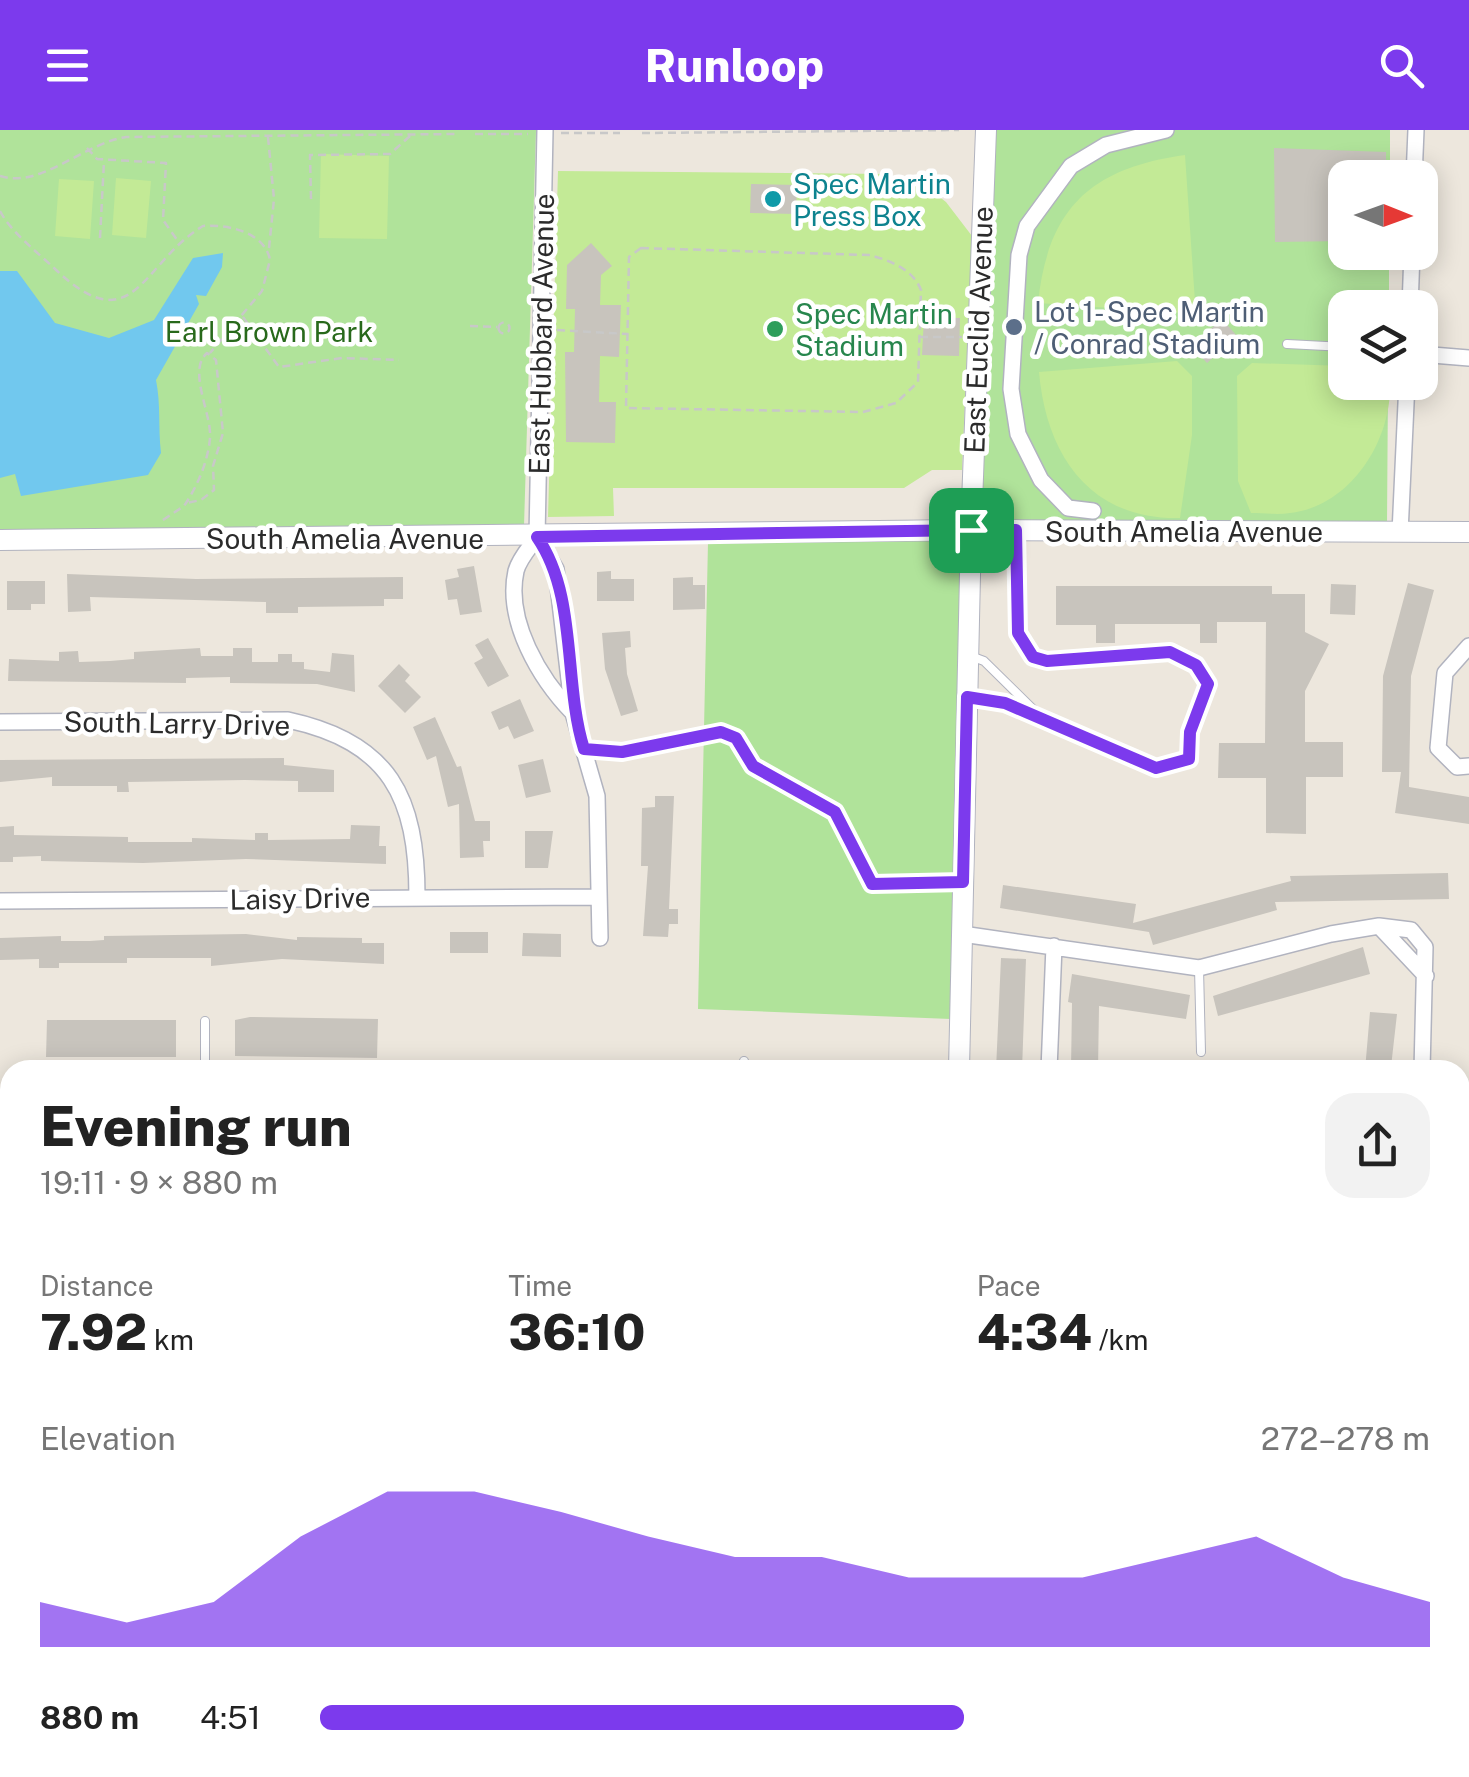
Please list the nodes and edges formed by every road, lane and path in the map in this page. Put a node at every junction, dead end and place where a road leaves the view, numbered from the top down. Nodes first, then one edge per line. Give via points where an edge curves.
1 (959, 130) edge
2 (986, 130) edge
3 (1166, 130) edge
4 (1416, 130) edge
5 (546, 132) edge
6 (620, 133) dead end
7 (642, 133) dead end
8 (411, 134) junction
9 (459, 134) dead end
10 (474, 134) dead end
11 (267, 136) junction
12 (87, 148) junction
13 (104, 159) junction
14 (1415, 160) edge
15 (0, 176) edge
16 (311, 199) dead end
17 (0, 210) edge
18 (100, 238) dead end
19 (181, 245) junction
20 (268, 252) junction
21 (242, 316) junction
22 (470, 326) dead end
23 (499, 326) junction
24 (510, 328) junction
25 (525, 329) dead end
26 (550, 329) dead end
27 (630, 334) junction
28 (1287, 344) dead end
29 (1328, 346) edge
30 (210, 353) junction
31 (1438, 355) edge
32 (1469, 358) edge
33 (399, 360) dead end
34 (1406, 400) edge
35 (186, 502) junction
36 (1093, 511) dead end
37 (156, 522) dead end
38 (971, 530) junction
39 (1016, 530) junction
40 (1400, 532) junction
41 (1469, 532) edge
42 (537, 537) junction
43 (0, 540) edge
44 (1469, 646) edge
45 (968, 655) junction
46 (967, 697) junction
47 (573, 713) junction
48 (1041, 717) junction
49 (0, 722) edge
50 (584, 749) junction
51 (1469, 766) edge
52 (963, 882) junction
53 (417, 896) junction
54 (599, 897) junction
55 (0, 900) edge
56 (962, 934) junction
57 (600, 938) dead end
58 (1054, 946) junction
59 (1199, 968) junction
60 (205, 1022) dead end
61 (1201, 1052) dead end
62 (205, 1060) edge
63 (959, 1060) edge
64 (1050, 1060) edge
65 (1422, 1060) edge

1 - 7 path
2 - 38 main road, East Euclid Avenue
3 - 36 street via 1106,145 1072,166 1027,226 1019,255 1011,389 1018,434 1042,480 1068,508
4 - 14 street
5 - 6 path
5 - 10 path
5 - 42 street, East Hubbard Avenue
8 - 9 path
8 - 11 path
8 - 16 path via 390,154 310,156
11 - 12 path via 126,137
11 - 20 path via 274,199
12 - 13 path
12 - 15 path via 32,178
13 - 18 path
13 - 19 path via 166,163 163,220
17 - 19 path via 59,273 96,300 128,295
19 - 20 path via 198,228 220,226 256,238
20 - 21 path via 262,291
21 - 30 path
21 - 33 path via 279,368 342,358
22 - 23 path
23 - 24 path via 506,322
23 - 24 path via 504,334
24 - 25 path
26 - 27 path
27 - 27 path via 626,408 883,410 918,382 922,290 906,271 869,255 641,248 629,257
28 - 29 lane
30 - 35 path via 202,356 199,371 209,446
30 - 35 path via 222,441 214,490
31 - 32 street
34 - 40 street
35 - 37 path
38 - 39 main road, South Amelia Avenue
38 - 42 main road, South Amelia Avenue
38 - 45 main road, East Euclid Avenue
39 - 40 main road, South Amelia Avenue
39 - 48 lane via 1018,633 1033,657 1170,652 1196,665 1208,684 1190,732 1189,759 1156,768
40 - 41 main road, South Amelia Avenue
42 - 43 main road, South Amelia Avenue
42 - 47 street, East Hubbard Avenue via 556,569
42 - 47 street, East Hubbard Avenue via 517,567 520,624 542,675
44 - 51 street via 1445,673 1438,748 1457,767
45 - 46 main road, East Euclid Avenue
45 - 48 lane via 984,661
46 - 48 lane
46 - 52 main road, East Euclid Avenue
47 - 50 street, East Hubbard Avenue
49 - 53 street, South Larry Drive via 288,720 331,730 366,750 408,806
50 - 52 path via 622,752 721,732 736,738 753,766 835,812 872,884
50 - 54 street, East Hubbard Avenue via 597,796
52 - 56 main road, East Euclid Avenue
53 - 54 street, Laisy Drive
53 - 55 street, Laisy Drive
54 - 57 street, East Hubbard Avenue
56 - 58 street
56 - 63 main road, East Euclid Avenue
58 - 59 street
58 - 64 street
59 - 61 lane
59 - 65 street via 1330,934 1402,927 1426,947
60 - 62 lane

